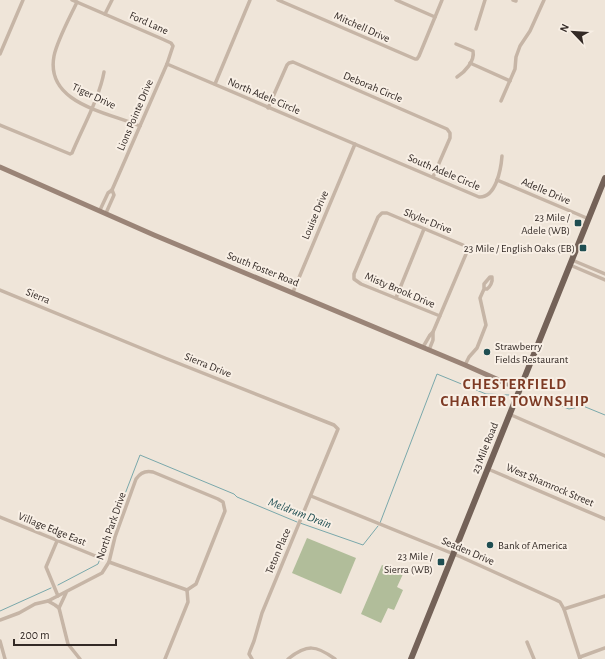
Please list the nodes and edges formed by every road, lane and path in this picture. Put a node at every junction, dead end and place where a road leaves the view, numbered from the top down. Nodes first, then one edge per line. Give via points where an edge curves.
1 (23, 0) edge
2 (72, 0) edge
3 (112, 0) edge
4 (250, 0) edge
5 (278, 0) edge
6 (396, 0) edge
7 (442, 0) edge
8 (485, 0) edge
9 (544, 0) edge
10 (77, 2) junction
11 (106, 14) junction
12 (435, 17) junction
13 (476, 29) dead end
14 (456, 44) dead end
15 (173, 46) joint
16 (0, 54) edge
17 (470, 63) junction
18 (167, 64) junction
19 (104, 72) dead end
20 (457, 77) dead end
21 (510, 81) junction
22 (215, 84) junction
23 (501, 101) dead end
24 (92, 108) junction
25 (268, 108) junction
26 (0, 125) edge
27 (140, 126) junction
28 (354, 144) junction
29 (502, 156) dead end
30 (0, 167) edge
31 (433, 177) junction
32 (605, 178) edge
33 (497, 180) junction
34 (112, 190) junction
35 (100, 210) junction
36 (106, 213) junction
37 (589, 219) junction
38 (424, 229) junction
39 (571, 263) junction
40 (605, 274) edge
41 (490, 276) dead end
42 (354, 278) joint
43 (605, 280) edge
44 (0, 290) edge
45 (293, 292) junction
46 (396, 298) junction
47 (440, 316) junction
48 (70, 319) joint
49 (433, 332) junction
50 (423, 347) junction
51 (429, 350) junction
52 (465, 365) junction
53 (520, 389) junction
54 (509, 414) junction
55 (338, 429) joint
56 (605, 456) edge
57 (488, 469) junction
58 (311, 496) junction
59 (0, 517) edge
60 (605, 519) edge
61 (57, 541) junction
62 (453, 554) junction
63 (98, 557) dead end
64 (109, 562) junction
65 (187, 590) junction
66 (66, 593) junction
67 (58, 596) junction
68 (605, 596) edge
69 (48, 601) junction
70 (59, 608) junction
71 (564, 609) junction
72 (0, 620) edge
73 (0, 641) edge
74 (527, 642) dead end
75 (605, 648) edge
76 (580, 658) edge
77 (5, 659) edge
78 (80, 659) edge
79 (165, 659) edge
80 (252, 659) edge
81 (288, 659) edge
82 (335, 659) edge
83 (411, 659) edge
84 (534, 659) edge

1 - 16 street
2 - 10 street, Ford Lane
3 - 11 street
4 - 22 street
5 - 12 street, Mitchell Drive via 413,59 417,59
6 - 12 street
7 - 12 street
8 - 13 street
9 - 21 street via 520,46
10 - 11 street, Ford Lane
10 - 24 street, Tiger Drive via 56,52 54,71 58,84 66,94
11 - 15 street, Ford Lane
14 - 17 street via 472,51
15 - 18 street, Lions Pointe Drive
17 - 20 street
17 - 21 street
18 - 22 street, North Adele Circle
18 - 27 street, Lions Pointe Drive
19 - 24 street
21 - 23 street
22 - 25 street, North Adele Circle
24 - 26 street via 70,154
24 - 27 street, Tiger Drive
25 - 28 street, North Adele Circle
25 - 31 street, Deborah Circle via 287,65 293,62 447,129 450,138
27 - 34 street, Lions Pointe Drive
28 - 31 street, South Adele Circle
28 - 45 street, Louise Drive
29 - 33 street, South Adele Circle
30 - 35 street, South Foster Road
31 - 33 street, South Adele Circle via 479,197 490,192
32 - 37 main road, 23 Mile Road
33 - 37 street, Adelle Drive
34 - 35 street
34 - 36 street via 114,195
35 - 36 street, South Foster Road
36 - 45 street, South Foster Road
37 - 39 main road, 23 Mile Road
38 - 42 street, Skyler Drive via 382,213 378,217
38 - 46 street
38 - 47 street, Skyler Drive via 466,248 466,254
39 - 40 street
39 - 43 street
39 - 53 main road, 23 Mile Road
41 - 52 street via 484,284 480,301 486,325 478,348
42 - 46 street, Misty Brook Drive via 361,284
44 - 48 street, Sierra
45 - 50 street, South Foster Road
46 - 47 street, Misty Brook Drive
47 - 49 street
48 - 55 street, Sierra Drive via 334,425
49 - 50 street
49 - 51 street
50 - 51 street, South Foster Road
51 - 52 street, South Foster Road
52 - 53 street, South Foster Road
53 - 54 main road, 23 Mile Road
54 - 56 street
54 - 57 main road, 23 Mile Road
55 - 58 street, Teton Place
57 - 60 street, West Shamrock Street
57 - 62 main road, 23 Mile Road
58 - 62 street, Seaden Drive
58 - 80 street, Teton Place via 262,613 249,654
59 - 61 street, Village Edge East
61 - 63 street, Village Edge East
61 - 67 street via 46,567
62 - 71 street, Seaden Drive via 556,600
62 - 83 main road, 23 Mile Road
64 - 65 street
64 - 65 street, North Park Drive via 136,479 144,472 154,472 218,499 224,504 225,514 196,584
64 - 66 street, North Park Drive via 99,575
65 - 79 street via 188,602
66 - 67 street, North Park Drive
66 - 70 street
67 - 69 street, North Park Drive
68 - 71 street
69 - 70 street
69 - 72 street, North Park Drive via 34,604
70 - 78 street via 68,644
71 - 76 street
73 - 77 street
74 - 84 street
75 - 76 street
81 - 82 street via 300,650 310,648

